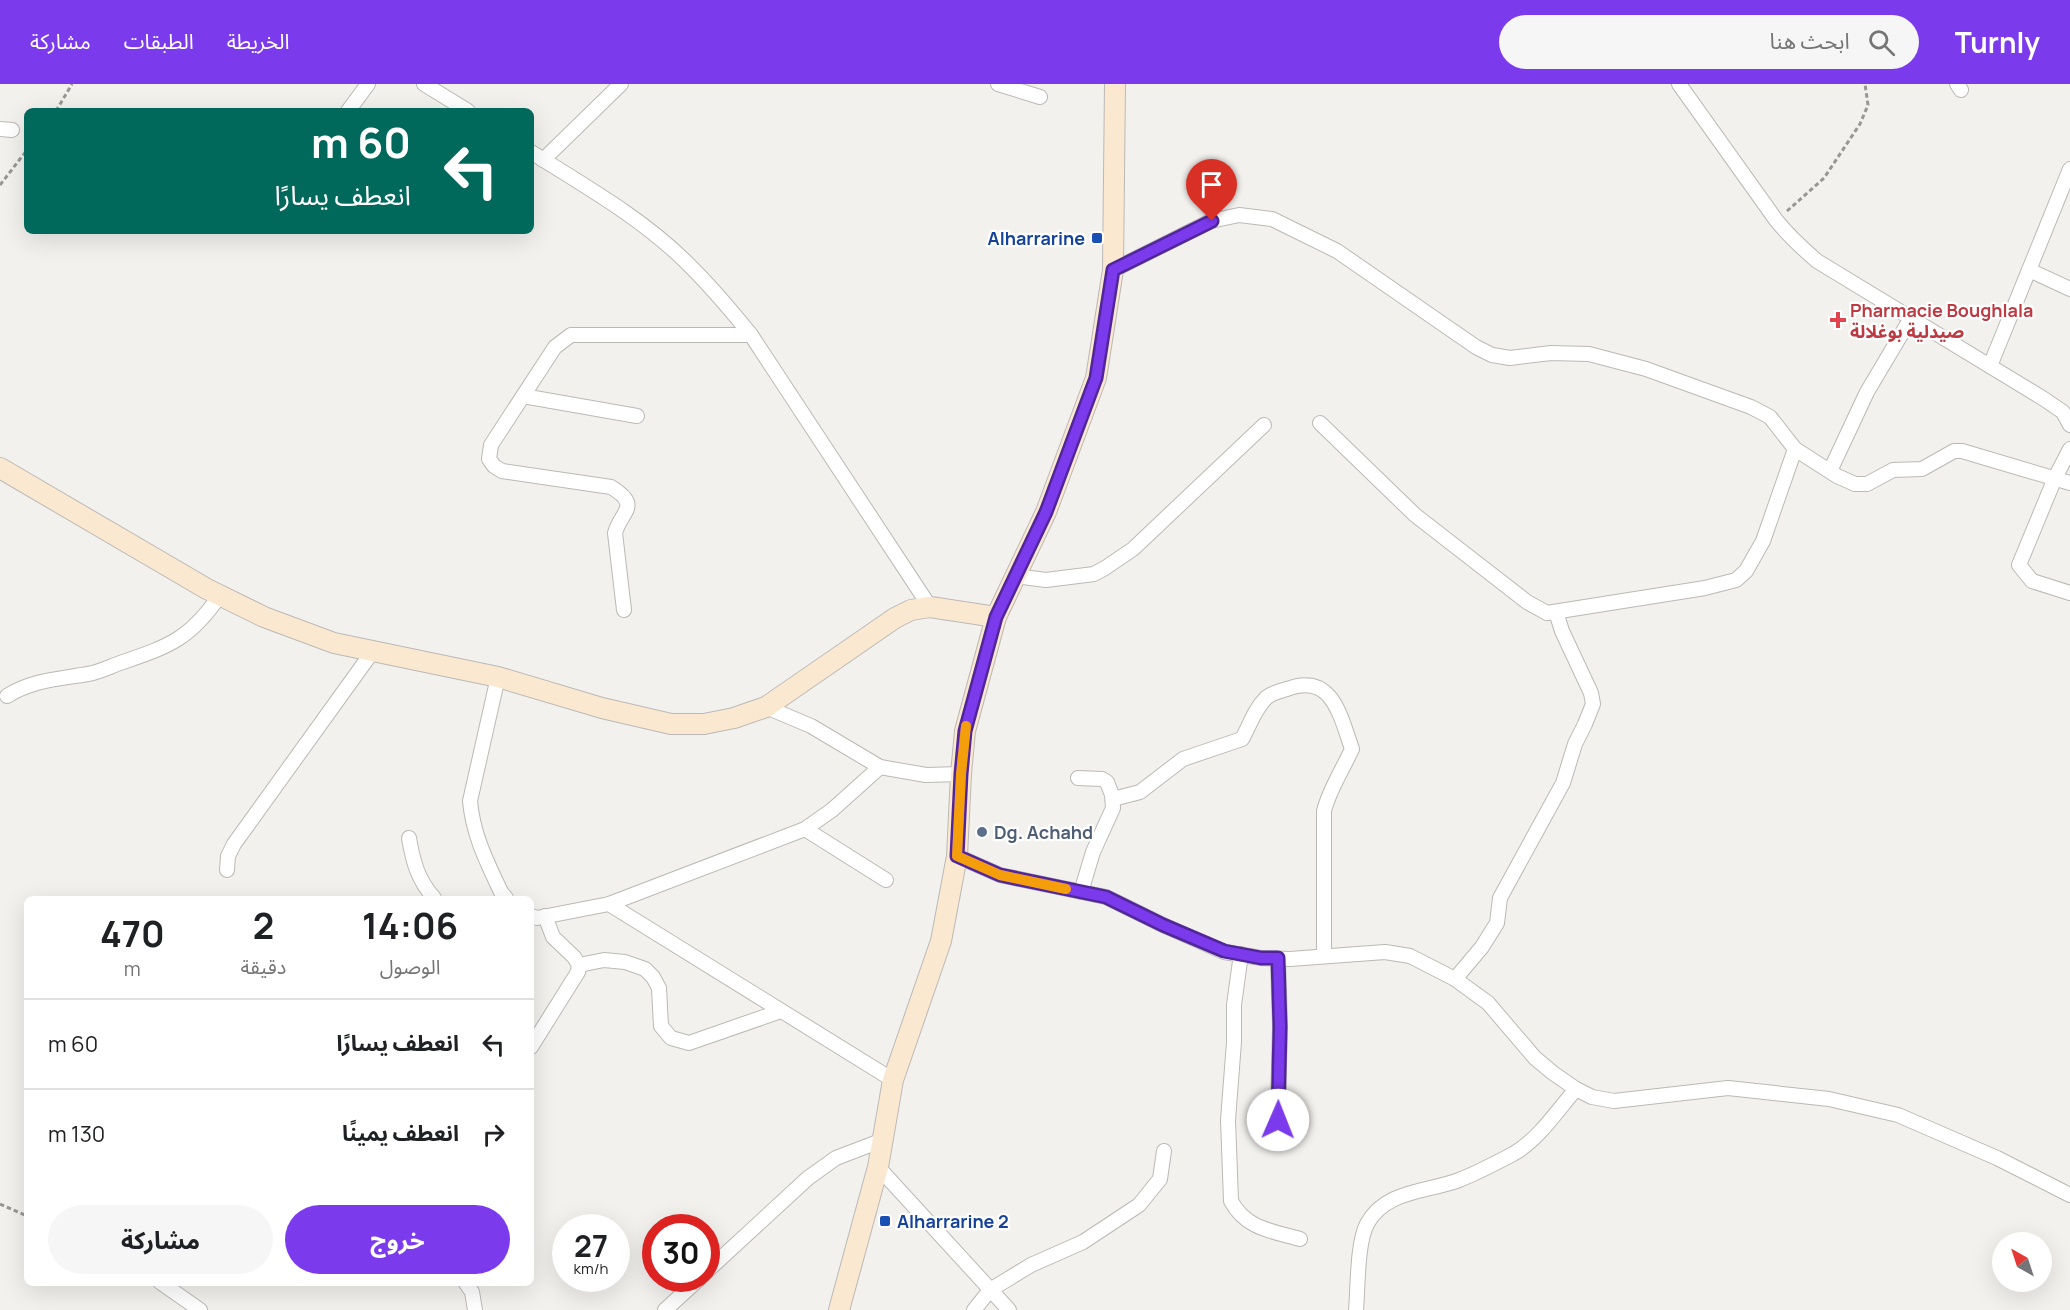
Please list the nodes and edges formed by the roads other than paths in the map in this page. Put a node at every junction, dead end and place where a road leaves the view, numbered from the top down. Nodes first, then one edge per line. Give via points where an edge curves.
1 (368, 84) edge
2 (424, 84) edge
3 (621, 84) edge
4 (998, 84) edge
5 (1115, 84) edge
6 (1679, 84) edge
7 (1040, 97) dead end
8 (350, 108) edge
9 (463, 108) edge
10 (534, 154) edge
11 (543, 160) junction
12 (2070, 170) edge
13 (1113, 270) junction
14 (2029, 270) junction
15 (2070, 290) edge
16 (1911, 318) junction
17 (751, 335) junction
18 (1990, 366) junction
19 (524, 396) junction
20 (637, 416) dead end
21 (1320, 423) dead end
22 (2070, 424) edge
23 (1264, 425) dead end
24 (1795, 449) junction
25 (2070, 449) edge
26 (0, 468) edge
27 (1830, 471) junction
28 (2055, 478) junction
29 (2070, 483) edge
30 (1015, 576) junction
31 (2070, 593) edge
32 (220, 595) junction
33 (930, 607) junction
34 (624, 610) dead end
35 (1556, 612) junction
36 (996, 617) junction
37 (373, 651) junction
38 (498, 678) junction
39 (8, 696) dead end
40 (766, 707) junction
41 (880, 766) junction
42 (961, 774) junction
43 (1078, 778) dead end
44 (1113, 799) junction
45 (805, 830) junction
46 (409, 838) dead end
47 (957, 856) junction
48 (227, 870) dead end
49 (886, 880) dead end
50 (1081, 892) junction
51 (432, 896) edge
52 (504, 896) edge
53 (609, 904) junction
54 (538, 916) edge
55 (1241, 954) junction
56 (1324, 956) junction
57 (1278, 958) junction
58 (579, 965) junction
59 (1455, 979) junction
60 (781, 1011) junction
61 (534, 1042) edge
62 (893, 1080) junction
63 (1576, 1089) junction
64 (883, 1140) junction
65 (1277, 1143) dead end
66 (1164, 1151) dead end
67 (878, 1167) junction
68 (2070, 1195) edge
69 (1300, 1239) dead end
70 (720, 1259) edge
71 (166, 1286) edge
72 (468, 1286) edge
73 (990, 1290) junction
74 (685, 1292) edge
75 (200, 1310) edge
76 (475, 1310) edge
77 (665, 1310) edge
78 (839, 1310) edge
79 (974, 1310) edge
80 (1008, 1310) edge
81 (1356, 1310) edge

1 - 8 street
2 - 9 street
3 - 11 street
4 - 7 street
5 - 13 street
6 - 16 street via 1788,236 1817,261
10 - 11 street
11 - 17 street via 644,226 676,253
12 - 14 street
13 - 24 street via 1212,221 1239,215 1272,219 1336,251 1492,355 1510,358 1589,354 1646,369 1770,417
13 - 30 street via 1096,378 1046,512
14 - 15 street
14 - 18 street
16 - 18 street
16 - 27 street via 1867,392
17 - 19 street via 571,335 555,347
17 - 33 street
18 - 22 street via 2062,412
19 - 20 street
19 - 34 street via 490,445 489,459 502,471 611,487 620,493 628,511 615,533
21 - 35 street via 1415,515 1527,602 1547,613
23 - 30 street via 1133,549 1105,568 1094,574 1046,580
24 - 27 street
24 - 35 street via 1763,541 1746,572 1736,580
25 - 28 street
26 - 32 street
27 - 28 street via 1855,484 1867,484 1893,470 1922,469 1954,451 1962,451
28 - 29 street
28 - 31 street via 2019,565 2032,581
30 - 36 street
32 - 37 street via 264,617 334,643
32 - 39 street via 193,629 164,648 91,673 22,687
33 - 36 street
33 - 40 street via 895,618
35 - 59 street via 1593,704 1563,783 1500,898 1497,923
36 - 42 street via 965,731
37 - 38 street
37 - 48 street via 234,844
38 - 40 street via 671,724 704,724
38 - 52 street via 470,801 478,843
40 - 41 street via 811,726
41 - 42 street via 926,775
41 - 45 street
42 - 47 street
43 - 44 street via 1107,782
44 - 50 street
44 - 56 street via 1140,792 1183,759 1242,738 1252,715 1268,696 1295,686 1312,684 1322,688 1339,713 1352,748 1324,811
45 - 49 street
45 - 53 street
46 - 51 street via 413,863
47 - 50 street via 1000,875
47 - 62 street via 940,941
50 - 55 street via 1106,897 1203,944
53 - 54 street
53 - 60 street
54 - 58 street
55 - 57 street
55 - 69 street via 1228,1120 1231,1202 1252,1225
56 - 57 street
56 - 59 street via 1393,953 1410,956
57 - 65 street
58 - 60 street via 604,960 645,969 659,988 661,1026 671,1038 689,1043
58 - 61 street
59 - 63 street via 1488,1003 1535,1058
60 - 62 street
62 - 64 street
63 - 68 street via 1614,1101 1728,1088 1829,1099 1898,1114
63 - 81 street via 1527,1145 1458,1180 1403,1194 1379,1210 1367,1224 1362,1243
64 - 67 street
64 - 70 street via 836,1158 808,1178
66 - 73 street via 1160,1179 1139,1205 1083,1242 1031,1265
67 - 73 street
67 - 78 street
71 - 75 street
72 - 76 street
73 - 79 street
73 - 80 street
74 - 77 street

